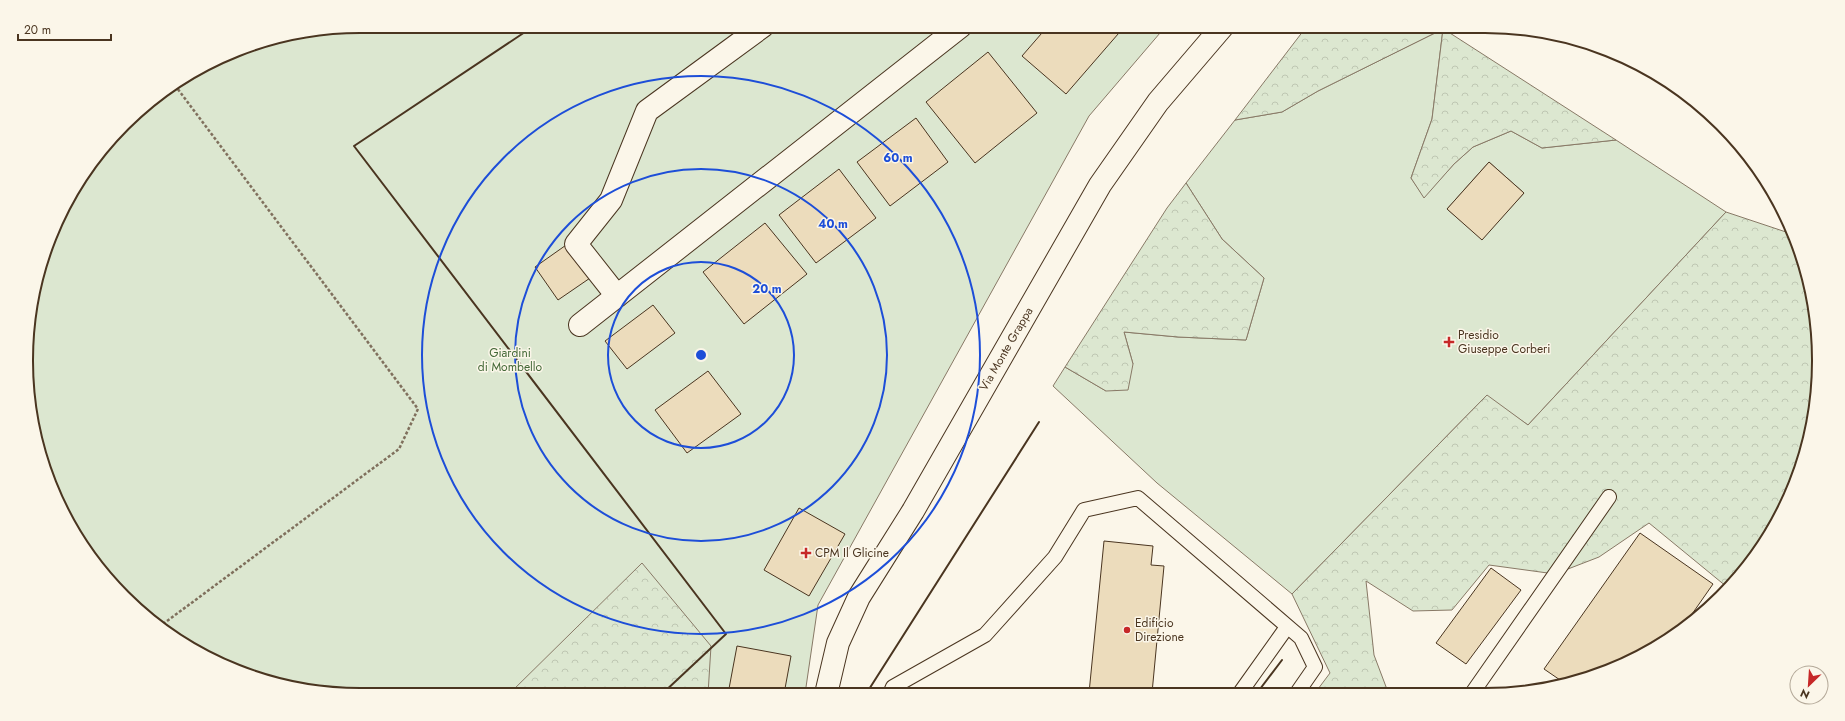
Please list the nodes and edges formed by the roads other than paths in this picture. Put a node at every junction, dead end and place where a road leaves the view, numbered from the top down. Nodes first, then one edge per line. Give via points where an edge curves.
1 (753, 33) edge
2 (952, 33) edge
3 (1217, 33) edge
4 (617, 296) junction
5 (580, 325) dead end
6 (1609, 498) dead end
7 (1287, 627) junction
8 (827, 688) edge
9 (893, 688) edge
10 (1244, 688) edge
11 (1300, 688) edge
12 (1476, 688) edge

1 - 4 street via 647,111 611,200 576,244
2 - 4 street
3 - 8 street, Via Monte Grappa via 1158,102 1100,185 913,511 859,597 838,643
4 - 5 street
6 - 12 lane
7 - 9 lane via 1138,498 1084,510 1055,557 985,635
7 - 10 lane
7 - 11 lane via 1301,638 1315,667

